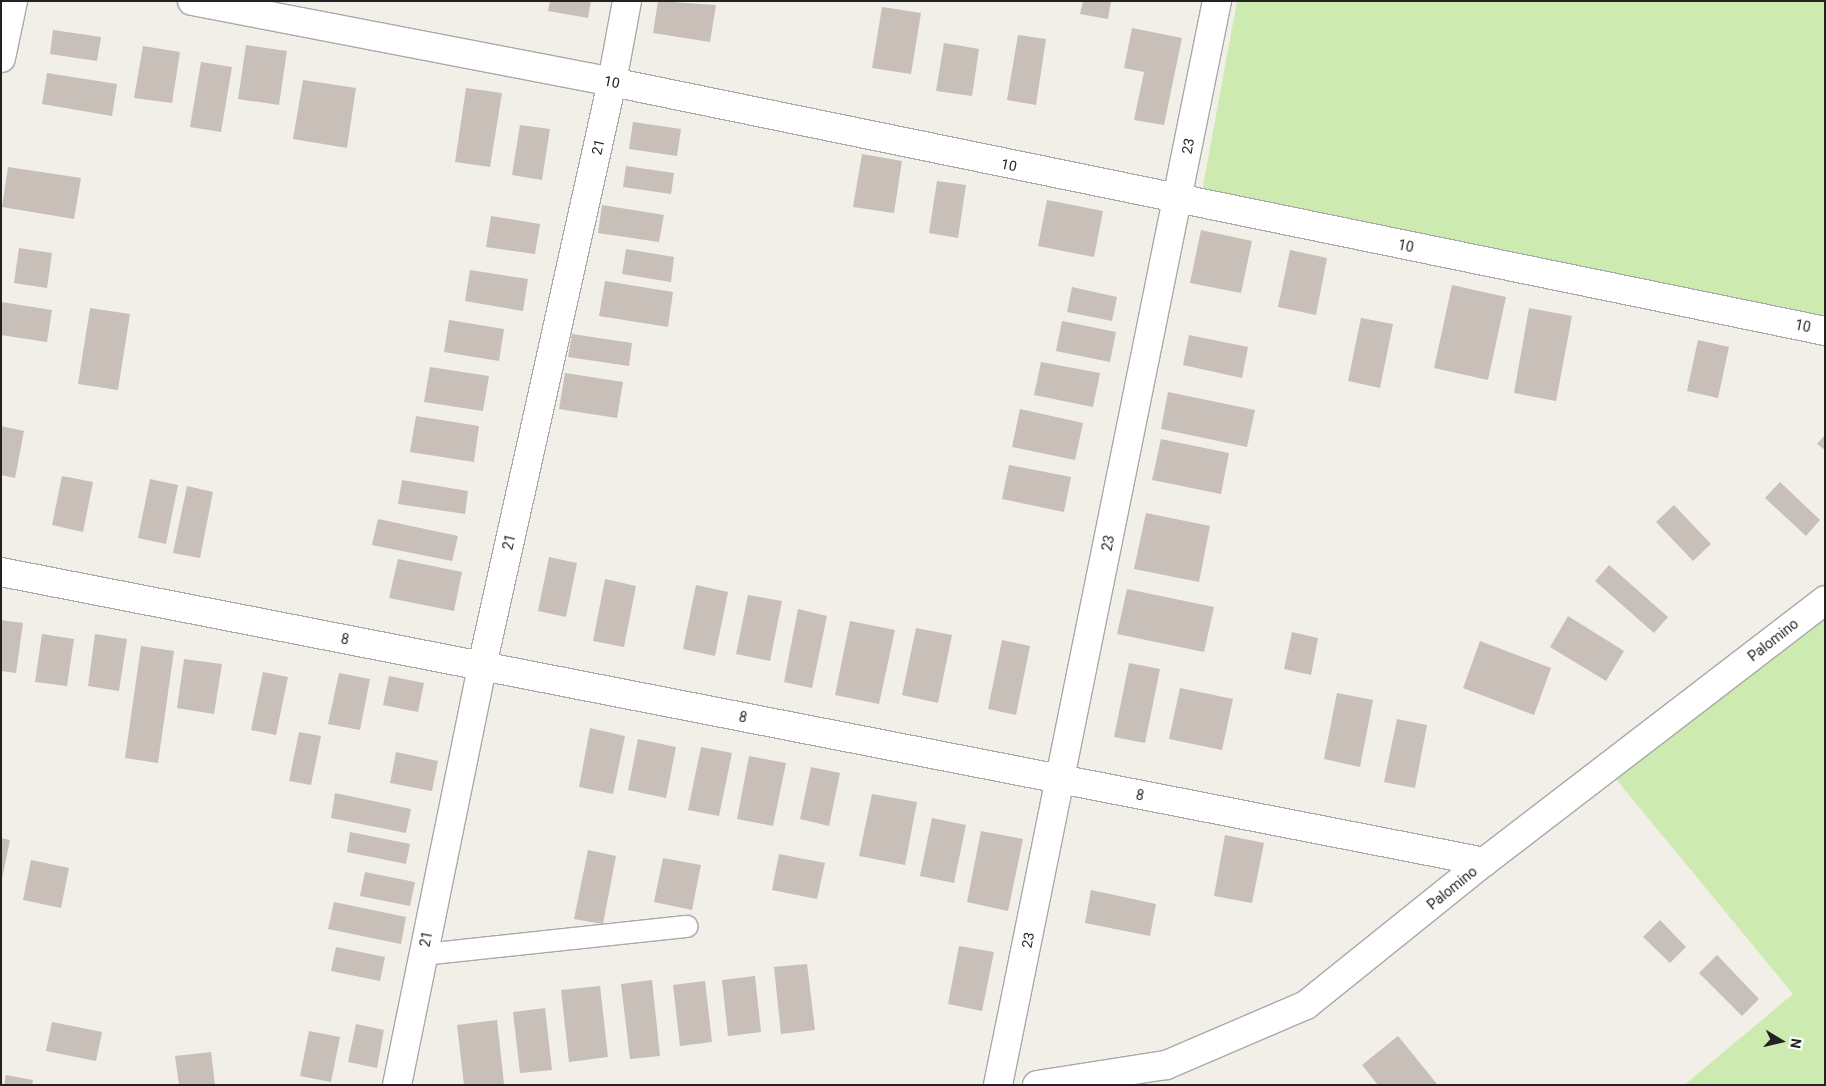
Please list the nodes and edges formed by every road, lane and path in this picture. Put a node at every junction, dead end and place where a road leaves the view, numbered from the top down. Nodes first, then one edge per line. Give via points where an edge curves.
1 (12, 1) edge
2 (192, 1) edge
3 (627, 1) edge
4 (1217, 1) edge
5 (1, 58) edge
6 (612, 82) junction
7 (1177, 200) junction
8 (1825, 331) edge
9 (1, 572) edge
10 (1825, 600) edge
11 (482, 666) junction
12 (1060, 779) junction
13 (1484, 862) junction
14 (687, 926) dead end
15 (423, 954) junction
16 (397, 1085) edge
17 (998, 1085) edge
18 (1037, 1085) edge

1 - 5 street
2 - 6 street, 10
3 - 6 street, 21
4 - 7 street, 23
6 - 7 street, 10
6 - 11 street, 21
7 - 8 street, 10
7 - 12 street, 23
9 - 11 street, 8
10 - 13 street, Palomino
11 - 12 street, 8
11 - 15 street, 21
12 - 13 street, 8
12 - 17 street, 23
13 - 18 street, Palomino via 1306,1005 1166,1064
14 - 15 lane
15 - 16 street, 21

